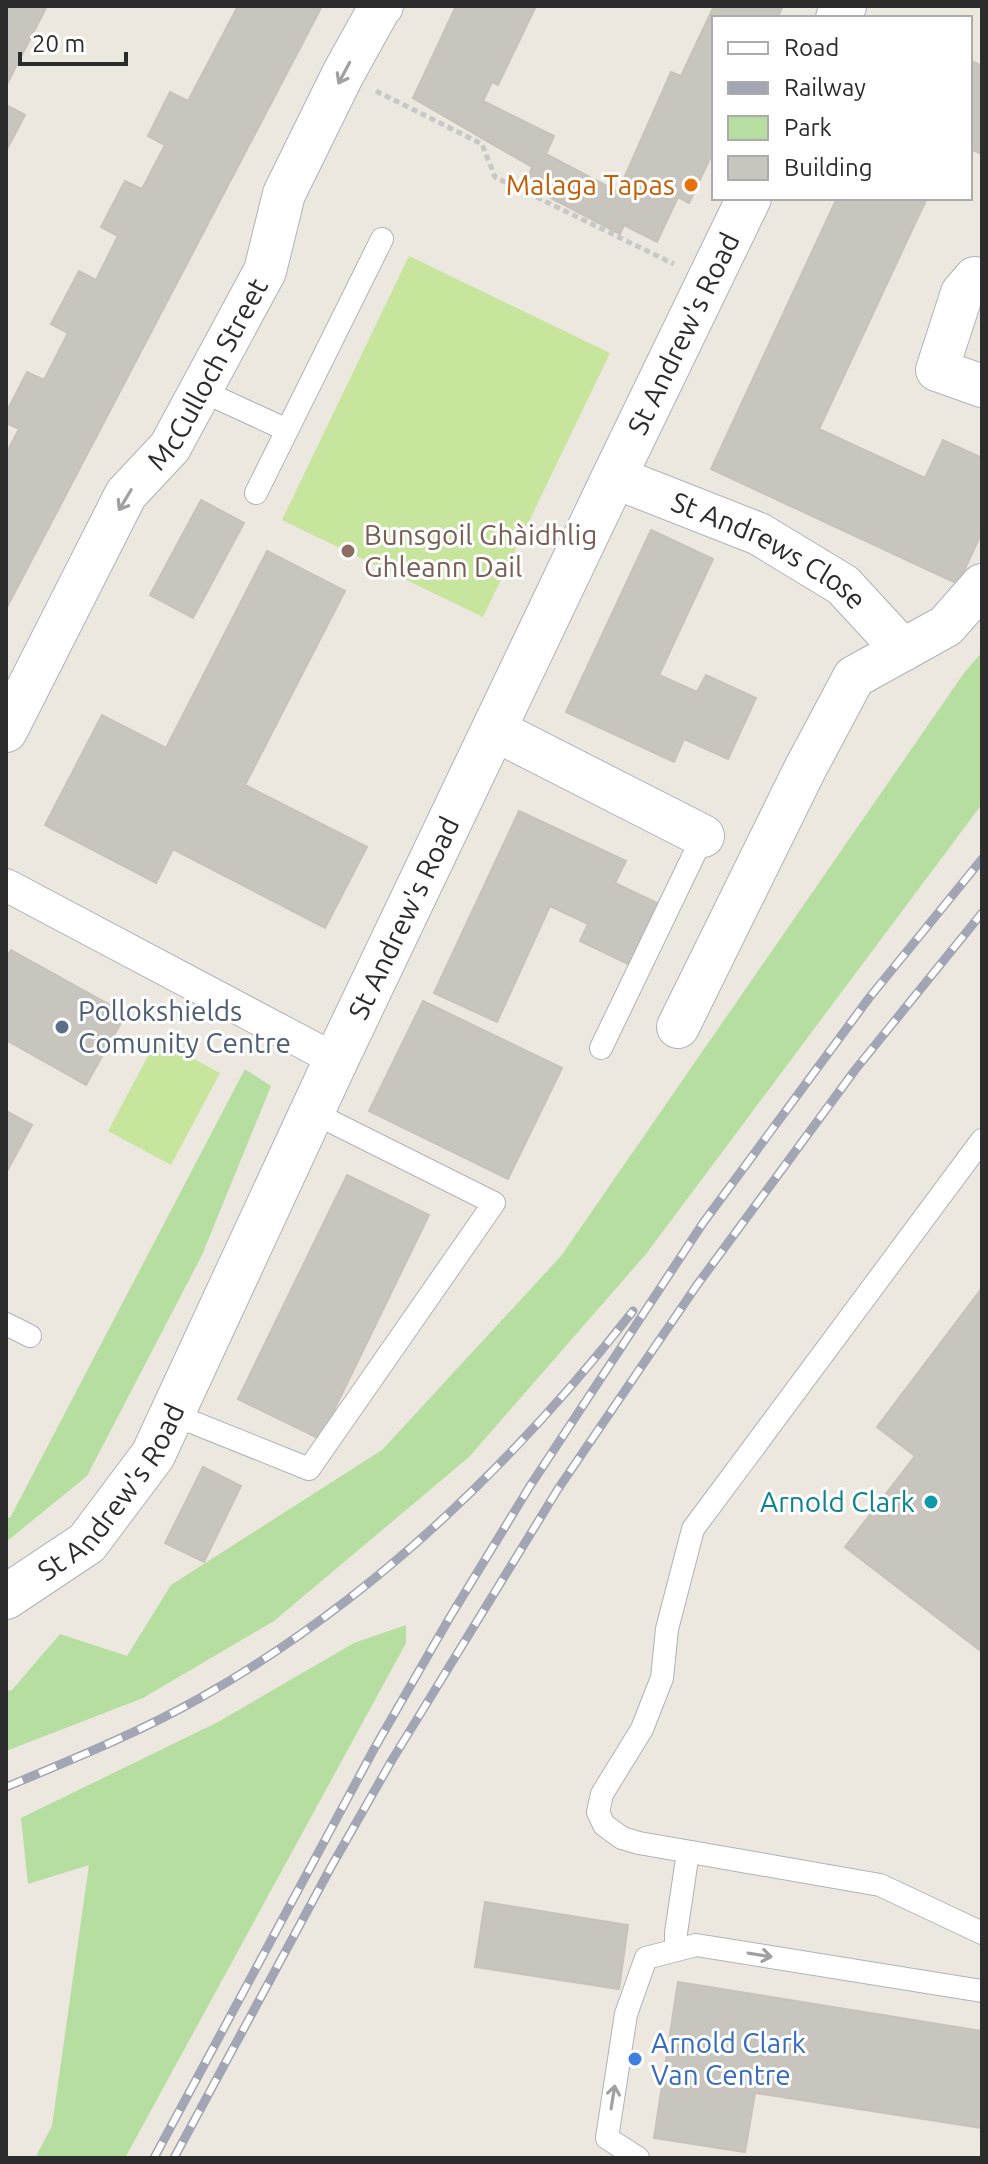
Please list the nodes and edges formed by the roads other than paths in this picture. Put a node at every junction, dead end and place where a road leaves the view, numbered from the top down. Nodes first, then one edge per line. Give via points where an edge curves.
1 (382, 6) edge
2 (748, 200) edge
3 (382, 239) dead end
4 (982, 281) edge
5 (982, 386) edge
6 (200, 390) junction
7 (287, 430) junction
8 (614, 477) junction
9 (256, 493) dead end
10 (982, 585) edge
11 (903, 650) junction
12 (493, 729) junction
13 (6, 731) edge
14 (703, 836) joint
15 (6, 885) edge
16 (678, 1027) dead end
17 (601, 1048) dead end
18 (336, 1060) junction
19 (312, 1112) junction
20 (982, 1140) edge
21 (6, 1324) edge
22 (30, 1336) dead end
23 (172, 1414) junction
24 (6, 1597) edge
25 (688, 1852) junction
26 (982, 1933) edge
27 (676, 1950) junction
28 (982, 1991) edge
29 (638, 2158) edge

1 -> 6 street, McCulloch Street via 284,194 265,271
2 - 8 street, St Andrew's Road
3 - 7 lane
4 - 5 street via 975,278 962,293 937,370
6 - 7 lane
6 -> 13 street, McCulloch Street via 170,447 126,494
7 - 9 lane
8 - 11 street, St Andrews Close via 759,534 843,585
8 - 12 street, St Andrew's Road
10 - 11 street via 946,626
11 - 16 street via 854,677
12 - 14 street
12 - 18 street, St Andrew's Road
14 - 17 lane
15 - 18 street
18 - 19 street, St Andrew's Road
19 - 23 street, St Andrew's Road
19 - 23 lane via 494,1203 309,1469
20 - 25 lane via 693,1529 667,1629 662,1678 642,1729 602,1794 598,1812 604,1825 622,1838
21 - 22 lane
23 - 24 street, St Andrew's Road via 153,1455 87,1543
25 - 26 lane via 880,1885
25 - 27 lane
27 -> 28 lane via 696,1945
29 -> 27 lane via 607,2138 626,2014 646,1958

